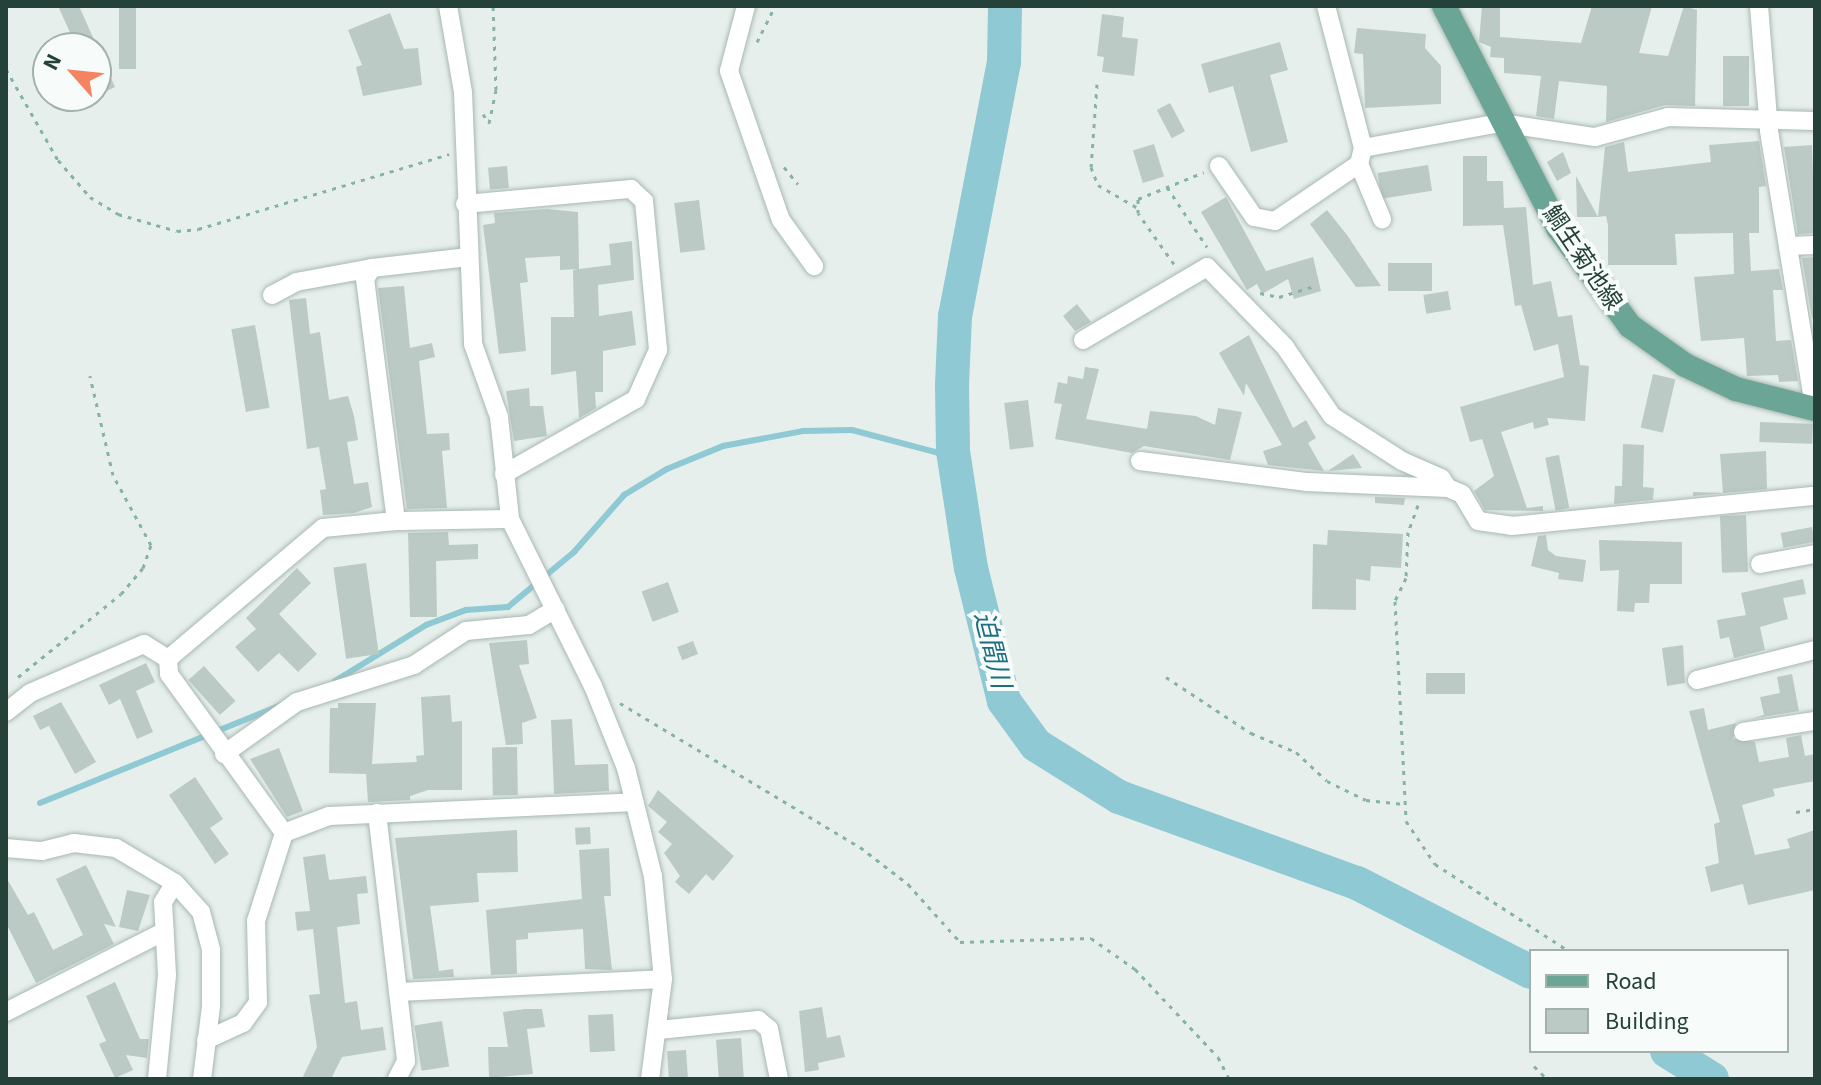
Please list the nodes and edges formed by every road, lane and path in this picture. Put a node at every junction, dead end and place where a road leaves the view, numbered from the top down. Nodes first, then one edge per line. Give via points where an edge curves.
1 (448, 6) edge
2 (493, 6) edge
3 (746, 6) edge
4 (775, 6) edge
5 (1326, 6) edge
6 (1444, 6) edge
7 (1759, 6) edge
8 (751, 56) dead end
9 (6, 69) edge
10 (1097, 84) dead end
11 (481, 112) dead end
12 (1768, 120) junction
13 (1815, 121) edge
14 (1501, 123) junction
15 (464, 149) junction
16 (1361, 156) junction
17 (778, 160) dead end
18 (1219, 166) joint
19 (798, 184) dead end
20 (1167, 187) junction
21 (465, 204) junction
22 (1138, 208) junction
23 (1382, 219) dead end
24 (1815, 245) edge
25 (1788, 246) junction
26 (1208, 250) dead end
27 (468, 257) junction
28 (814, 266) dead end
29 (372, 268) junction
30 (1186, 280) junction
31 (1314, 286) dead end
32 (1249, 291) dead end
33 (272, 295) dead end
34 (1083, 340) dead end
35 (90, 376) dead end
36 (1815, 410) edge
37 (1140, 461) dead end
38 (504, 474) junction
39 (1448, 488) junction
40 (1815, 496) edge
41 (510, 519) junction
42 (396, 521) junction
43 (1815, 554) edge
44 (1760, 564) dead end
45 (556, 609) junction
46 (1815, 650) edge
47 (168, 659) junction
48 (1166, 677) dead end
49 (15, 679) dead end
50 (1697, 680) dead end
51 (593, 686) junction
52 (6, 712) edge
53 (1815, 721) edge
54 (1743, 732) dead end
55 (224, 754) junction
56 (635, 802) junction
57 (1403, 805) junction
58 (1815, 809) edge
59 (1796, 812) dead end
60 (377, 813) junction
61 (284, 833) junction
62 (6, 848) edge
63 (175, 883) junction
64 (165, 931) junction
65 (1566, 949) edge
66 (663, 979) junction
67 (398, 992) junction
68 (6, 1012) edge
69 (659, 1030) junction
70 (206, 1040) junction
71 (1534, 1066) dead end
72 (157, 1079) edge
73 (202, 1079) edge
74 (397, 1079) edge
75 (650, 1079) edge
76 (779, 1079) edge
77 (1229, 1079) edge
78 (1547, 1079) edge

1 - 15 street via 463,92
2 - 11 path via 496,90 489,123
3 - 28 street via 732,45 732,85 781,220
4 - 8 path
5 - 16 street
6 - 14 main road, 鯛生菊池線
7 - 12 street
9 - 15 path via 51,149 90,197 118,214 177,231
10 - 22 path via 1091,167 1098,185
12 - 13 street
12 - 14 street via 1668,117 1595,137
12 - 25 street
14 - 16 street
14 - 36 main road, 鯛生菊池線 via 1558,228 1630,326 1685,365 1736,389
15 - 21 street
16 - 18 street via 1275,221 1254,217
16 - 23 street
17 - 19 path
18 - 20 path
20 - 22 path via 1138,199
20 - 26 path
21 - 27 street
21 - 38 street via 631,189 644,201 658,350 636,399
22 - 30 path
24 - 25 street
25 - 36 street
27 - 29 street
27 - 38 street via 473,344 499,417
29 - 33 street via 296,282
29 - 42 street via 365,279 366,294
30 - 34 street
30 - 39 street via 1207,267 1285,347 1332,416 1402,461 1441,478
31 - 32 path via 1279,297
35 - 49 path via 113,475 151,545 143,568 121,594
37 - 39 street via 1306,482
38 - 41 street
39 - 40 street via 1462,494 1478,521 1512,526
39 - 57 path via 1423,499 1412,512 1406,578 1395,601
41 - 42 street
41 - 45 street
42 - 47 street via 323,528
43 - 44 street
45 - 51 street
45 - 55 street via 529,625 466,631 414,665 297,702
46 - 50 street
47 - 52 street via 144,644 30,693
47 - 55 street via 169,674
48 - 57 path via 1251,733 1296,752 1327,781 1366,800
51 - 56 street
51 - 77 path via 860,847 908,884 960,942 1091,938 1135,969 1218,1057
53 - 54 street
55 - 61 street
56 - 60 street
56 - 66 street via 653,876
57 - 65 path via 1414,838 1435,864
58 - 59 path
60 - 61 street via 329,816
60 - 67 street
61 - 70 street via 256,921 258,1002 243,1023
62 - 63 street via 42,851 74,843 116,848
63 - 64 street via 163,902
63 - 70 street via 201,912 211,950
64 - 68 street
64 - 72 street via 167,975
66 - 67 street
66 - 69 street
67 - 74 street via 406,1061
69 - 75 street
69 - 76 street via 758,1020 769,1029
70 - 73 street
71 - 78 path

